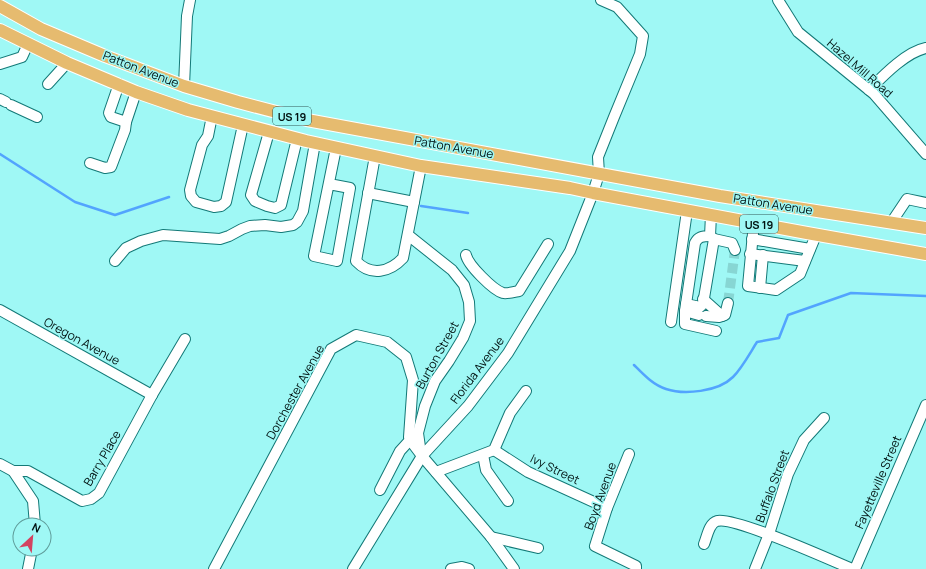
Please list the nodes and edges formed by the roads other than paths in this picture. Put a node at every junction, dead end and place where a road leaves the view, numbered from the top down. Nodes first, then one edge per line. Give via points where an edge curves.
1 (190, 0) edge
2 (601, 0) edge
3 (778, 0) edge
4 (0, 6) edge
5 (0, 30) edge
6 (28, 44) junction
7 (926, 48) edge
8 (22, 57) junction
9 (67, 63) junction
10 (0, 64) edge
11 (11, 66) dead end
12 (48, 84) dead end
13 (118, 84) junction
14 (184, 86) junction
15 (869, 90) junction
16 (136, 92) junction
17 (6, 102) edge
18 (212, 116) junction
19 (37, 117) dead end
20 (126, 122) junction
21 (243, 125) junction
22 (269, 132) junction
23 (297, 139) junction
24 (315, 143) junction
25 (336, 148) junction
26 (926, 154) edge
27 (375, 156) junction
28 (90, 162) dead end
29 (421, 166) junction
30 (599, 174) junction
31 (329, 184) junction
32 (368, 193) junction
33 (593, 193) junction
34 (414, 202) junction
35 (926, 203) edge
36 (687, 211) junction
37 (711, 215) junction
38 (754, 223) junction
39 (891, 223) junction
40 (926, 228) edge
41 (795, 231) junction
42 (408, 235) junction
43 (816, 235) junction
44 (712, 237) junction
45 (752, 239) junction
46 (548, 244) dead end
47 (794, 246) junction
48 (810, 249) junction
49 (735, 250) dead end
50 (750, 254) junction
51 (763, 254) junction
52 (926, 254) edge
53 (466, 255) dead end
54 (115, 261) dead end
55 (805, 262) junction
56 (760, 288) junction
57 (704, 299) junction
58 (728, 303) tunnel mouth
59 (685, 308) junction
60 (0, 310) edge
61 (722, 316) junction
62 (671, 322) dead end
63 (716, 331) dead end
64 (185, 339) dead end
65 (526, 391) dead end
66 (152, 395) junction
67 (925, 405) edge
68 (824, 418) dead end
69 (410, 440) junction
70 (494, 450) junction
71 (629, 454) dead end
72 (483, 455) junction
73 (422, 456) junction
74 (0, 464) edge
75 (13, 471) junction
76 (436, 472) junction
77 (380, 490) dead end
78 (508, 501) dead end
79 (607, 508) junction
80 (34, 517) edge
81 (769, 534) junction
82 (491, 537) junction
83 (704, 544) dead end
84 (538, 548) dead end
85 (30, 557) edge
86 (28, 569) edge
87 (214, 569) edge
88 (353, 569) edge
89 (451, 569) edge
90 (469, 569) edge
91 (514, 569) edge
92 (636, 569) edge
93 (755, 569) edge
94 (852, 569) edge
95 (855, 569) edge

1 - 14 street
2 - 30 street, Florida Avenue via 618,8 643,36 640,54 598,158
3 - 15 street, Hazel Mill Road via 798,32
4 - 14 main road, Patton Avenue / US 19 via 41,29
5 - 6 main road, Patton Avenue / US 19
6 - 8 street
6 - 9 main road, Patton Avenue / US 19
7 - 15 street via 900,61
8 - 10 street
8 - 11 street
9 - 12 street
9 - 13 main road, Patton Avenue / US 19
13 - 16 main road, Patton Avenue / US 19
13 - 20 street via 109,113 111,117
14 - 30 main road, Patton Avenue / US 19 via 307,120
15 - 26 street, Hazel Mill Road
16 - 18 main road, Patton Avenue / US 19
16 - 20 street
17 - 19 street
18 - 21 main road, Patton Avenue / US 19
18 - 21 street via 190,190 196,202 214,206 221,206 226,202
20 - 28 street via 111,167 105,168
21 - 22 main road, Patton Avenue / US 19
22 - 23 main road, Patton Avenue / US 19
22 - 23 street via 251,194 255,201 266,206 275,208 281,205
23 - 24 main road, Patton Avenue / US 19
24 - 25 main road, Patton Avenue / US 19
24 - 54 street via 303,211 293,225 250,226 220,239 164,234 126,248
25 - 27 main road, Patton Avenue / US 19
25 - 31 street
27 - 29 main road, Patton Avenue / US 19
27 - 32 street
29 - 33 main road, Patton Avenue / US 19
29 - 34 street
30 - 33 street, Florida Avenue
30 - 39 main road, Patton Avenue / US 19
31 - 31 street via 314,256 337,261 350,188
32 - 34 street
32 - 42 street via 356,261 369,270 388,269 403,258
33 - 36 main road, Patton Avenue / US 19
33 - 73 street, Florida Avenue via 570,251 508,353 468,406
34 - 42 street
35 - 39 street via 907,199
36 - 37 main road, Patton Avenue / US 19
36 - 62 street
37 - 38 main road, Patton Avenue / US 19
37 - 44 street
38 - 41 main road, Patton Avenue / US 19
38 - 45 street
39 - 40 main road, Patton Avenue / US 19
41 - 43 main road, Patton Avenue / US 19
41 - 47 street
42 - 73 street, Burton Street via 452,270 464,285 469,302 470,321 463,338 435,381 425,406 418,433
43 - 48 street
43 - 52 main road, Patton Avenue / US 19
44 - 49 street via 732,243
44 - 57 street
44 - 59 street via 702,236 695,243
45 - 47 street
45 - 50 street
46 - 53 street via 518,291 504,293 475,271
47 - 48 street
48 - 55 street
50 - 51 street
50 - 56 street via 748,286
51 - 55 street
51 - 56 street
55 - 56 street via 800,274 776,290
57 - 59 street via 700,307
57 - 61 street
58 - 61 street via 725,315
59 - 61 street via 702,315
59 - 63 street via 685,324
60 - 66 street, Oregon Avenue
64 - 66 street, Barry Place
65 - 70 street via 510,413
66 - 75 street, Barry Place via 102,488 91,499 82,501 28,471
67 - 95 street, Fayetteville Street
68 - 81 street, Buffalo Street via 804,440 788,474
69 - 73 street
69 - 77 street via 400,451
69 - 87 street, Dorchester Avenue via 413,380 406,357 387,342 356,335 332,349
70 - 72 street
70 - 79 street, Ivy Street via 528,472
71 - 79 street, Boyd Avenue
72 - 76 street
72 - 78 street via 486,470
73 - 76 street
73 - 88 street, Florida Avenue
74 - 75 street
75 - 80 street via 33,501
76 - 82 street
79 - 92 street, Boyd Avenue via 595,546 636,566
81 - 83 street via 726,520 717,521 710,528
81 - 93 street, Buffalo Street
81 - 94 street
82 - 84 street
82 - 91 street
85 - 86 street
89 - 90 street

